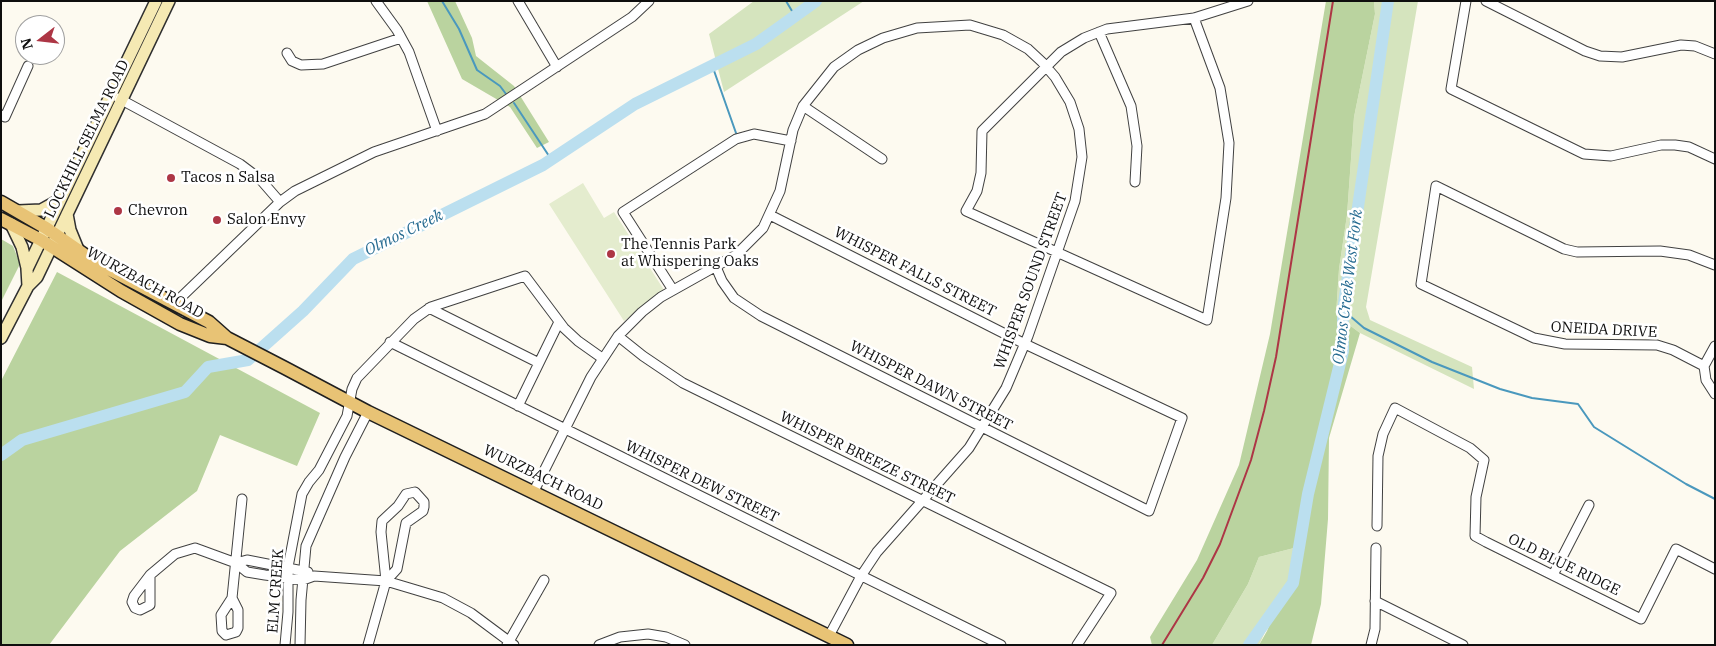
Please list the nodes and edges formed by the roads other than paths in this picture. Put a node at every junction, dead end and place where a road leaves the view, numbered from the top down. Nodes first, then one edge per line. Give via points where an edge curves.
1 (156, 1) edge
2 (170, 1) edge
3 (376, 1) edge
4 (518, 1) edge
5 (649, 1) edge
6 (1248, 1) edge
7 (1466, 1) edge
8 (1486, 1) edge
9 (1194, 18) junction
10 (1100, 32) junction
11 (140, 35) junction
12 (401, 38) junction
13 (152, 41) junction
14 (286, 53) dead end
15 (1715, 54) edge
16 (28, 66) dead end
17 (1046, 66) junction
18 (557, 67) junction
19 (111, 94) junction
20 (123, 101) junction
21 (803, 106) junction
22 (3, 116) edge
23 (438, 131) junction
24 (89, 140) junction
25 (791, 141) junction
26 (100, 147) junction
27 (882, 159) dead end
28 (1715, 159) edge
29 (1135, 182) dead end
30 (59, 200) junction
31 (1, 202) edge
32 (280, 202) junction
33 (18, 211) junction
34 (67, 213) junction
35 (770, 215) junction
36 (6, 221) edge
37 (49, 238) junction
38 (80, 252) junction
39 (1056, 254) junction
40 (1715, 265) edge
41 (716, 267) junction
42 (27, 269) junction
43 (28, 286) junction
44 (672, 290) junction
45 (128, 296) junction
46 (175, 303) junction
47 (429, 308) junction
48 (559, 322) junction
49 (210, 336) junction
50 (618, 336) junction
51 (1, 338) edge
52 (227, 338) junction
53 (390, 342) junction
54 (1025, 344) junction
55 (1715, 346) edge
56 (602, 358) junction
57 (539, 363) junction
58 (1704, 366) junction
59 (1715, 394) edge
60 (349, 402) junction
61 (518, 406) junction
62 (368, 412) junction
63 (981, 426) junction
64 (565, 430) junction
65 (335, 441) junction
66 (350, 448) junction
67 (534, 491) junction
68 (242, 499) dead end
69 (924, 501) junction
70 (1588, 505) dead end
71 (393, 510) junction
72 (1149, 511) joint
73 (406, 523) junction
74 (1376, 526) dead end
75 (1376, 548) dead end
76 (236, 563) junction
77 (267, 564) junction
78 (288, 567) junction
79 (1715, 569) edge
80 (304, 570) junction
81 (150, 575) dead end
82 (265, 575) junction
83 (1554, 575) junction
84 (314, 576) junction
85 (861, 576) junction
86 (288, 578) junction
87 (303, 580) junction
88 (544, 580) dead end
89 (386, 581) junction
90 (232, 598) dead end
91 (1375, 601) junction
92 (829, 636) junction
93 (510, 644) edge
94 (285, 645) edge
95 (300, 645) edge
96 (368, 645) edge
97 (599, 645) edge
98 (685, 645) edge
99 (847, 645) edge
100 (1001, 645) edge
101 (1077, 645) edge
102 (1371, 645) edge
103 (1462, 645) edge

1 - 11 main road, LOCKHILL SELMA ROAD
2 - 13 main road, LOCKHILL SELMA ROAD
3 - 12 street
4 - 18 street
5 - 18 street via 632,17
6 - 9 street
7 - 28 street via 1452,89 1584,154 1611,156 1675,145
8 - 15 street via 1600,56 1622,57 1681,45 1695,46
9 - 10 street
9 - 39 street via 1220,88 1229,143 1226,198 1207,320
10 - 17 street via 1072,44
10 - 29 street via 1131,106 1137,146
11 - 13 street
11 - 19 main road, LOCKHILL SELMA ROAD
12 - 14 street via 324,64 301,65
12 - 23 street via 416,68
13 - 20 main road, LOCKHILL SELMA ROAD
16 - 22 street
17 - 21 street, WHISPER SOUND STREET via 1021,45 986,28 955,24 917,28 884,38 845,58 824,78
17 - 39 street, WHISPER SOUND STREET via 1070,102 1082,150 1080,186
17 - 39 street via 982,131 981,173 977,191 966,211
18 - 23 street via 485,114
19 - 20 street
19 - 24 main road, LOCKHILL SELMA ROAD
20 - 26 main road, LOCKHILL SELMA ROAD
20 - 32 street via 240,164 260,178
21 - 25 street, WHISPER SOUND STREET
21 - 27 street
23 - 32 street via 374,152 295,191
24 - 26 main road
24 - 30 main road, LOCKHILL SELMA ROAD
25 - 35 street, WHISPER SOUND STREET via 780,191
25 - 44 street via 754,134 736,139 622,212
26 - 34 main road, LOCKHILL SELMA ROAD
30 - 33 main road via 41,210
30 - 37 main road, LOCKHILL SELMA ROAD
31 - 33 main road
32 - 46 street
33 - 37 main road
34 - 37 main road, LOCKHILL SELMA ROAD
34 - 38 main road via 70,230
35 - 41 street, WHISPER SOUND STREET via 746,246
35 - 54 street, WHISPER FALLS STREET
36 - 37 main road
36 - 42 main road via 22,247
37 - 38 main road, WURZBACH ROAD
37 - 42 main road, LOCKHILL SELMA ROAD
37 - 43 main road, LOCKHILL SELMA ROAD via 37,277
37 - 45 main road, WURZBACH ROAD
38 - 46 main road, WURZBACH ROAD
39 - 54 street, WHISPER SOUND STREET
40 - 58 street, ONEIDA DRIVE via 1666,252 1576,252 1564,249 1436,186 1421,284 1534,338 1565,344 1657,345
41 - 44 street, WHISPER SOUND STREET
41 - 63 street, WHISPER DAWN STREET via 734,298 761,316
42 - 43 main road, LOCKHILL SELMA ROAD
43 - 51 main road, LOCKHILL SELMA ROAD
44 - 50 street, WHISPER SOUND STREET via 642,312
45 - 46 main road via 140,293 168,307
45 - 49 main road, WURZBACH ROAD
46 - 49 main road via 177,312
46 - 52 main road, WURZBACH ROAD via 209,322
47 - 48 street, ELM CREEK via 525,276
47 - 53 street, ELM CREEK
47 - 57 street
48 - 56 street
48 - 57 street
49 - 52 main road, WURZBACH ROAD
50 - 56 street, WHISPER SOUND STREET
50 - 69 street, WHISPER BREEZE STREET via 683,382
52 - 60 main road, WURZBACH ROAD
53 - 60 street, ELM CREEK via 357,378
53 - 61 street, WHISPER DEW STREET
54 - 63 street, WHISPER SOUND STREET via 1006,388
54 - 72 street, WHISPER FALLS STREET via 1182,418
55 - 58 street
56 - 64 street, WHISPER SOUND STREET
57 - 61 street
58 - 59 street via 1706,380
60 - 62 main road, WURZBACH ROAD
60 - 65 street, ELM CREEK
61 - 64 street, WHISPER DEW STREET
62 - 66 street, ELM CREEK
62 - 67 main road, WURZBACH ROAD
63 - 69 street, WHISPER SOUND STREET via 969,448
63 - 72 street, WHISPER DAWN STREET
64 - 67 street, WHISPER SOUND STREET
64 - 85 street, WHISPER DEW STREET
65 - 66 street
65 - 78 street, ELM CREEK via 302,494
66 - 80 street, ELM CREEK via 306,546
67 - 92 main road, WURZBACH ROAD
68 - 76 street
69 - 85 street, WHISPER SOUND STREET via 891,534
69 - 101 street, WHISPER BREEZE STREET via 1111,594
70 - 83 street
71 - 73 street
71 - 73 street via 411,491 421,496 423,511
71 - 89 street via 382,521
73 - 89 street via 397,569
74 - 83 street, OLD BLUE RIDGE via 1378,456 1383,434 1395,408 1470,448 1484,460 1476,497 1475,536
75 - 91 street
76 - 77 street via 247,560
76 - 81 street via 195,548 163,563
76 - 82 street via 247,572
76 - 90 street
77 - 78 street
77 - 82 street
78 - 80 street
78 - 86 street, ELM CREEK
79 - 83 street, OLD BLUE RIDGE via 1676,549 1641,619
80 - 84 street
80 - 87 street, ELM CREEK
82 - 86 street
84 - 87 street
84 - 89 street
85 - 92 street, WHISPER SOUND STREET
85 - 100 street, WHISPER DEW STREET
86 - 87 street
86 - 94 street, ELM CREEK
87 - 95 street, ELM CREEK
88 - 93 street
89 - 93 street via 443,598 471,613
89 - 96 street
91 - 102 street via 1375,629
91 - 103 street
92 - 99 main road, WURZBACH ROAD
97 - 98 street via 620,637 648,634

